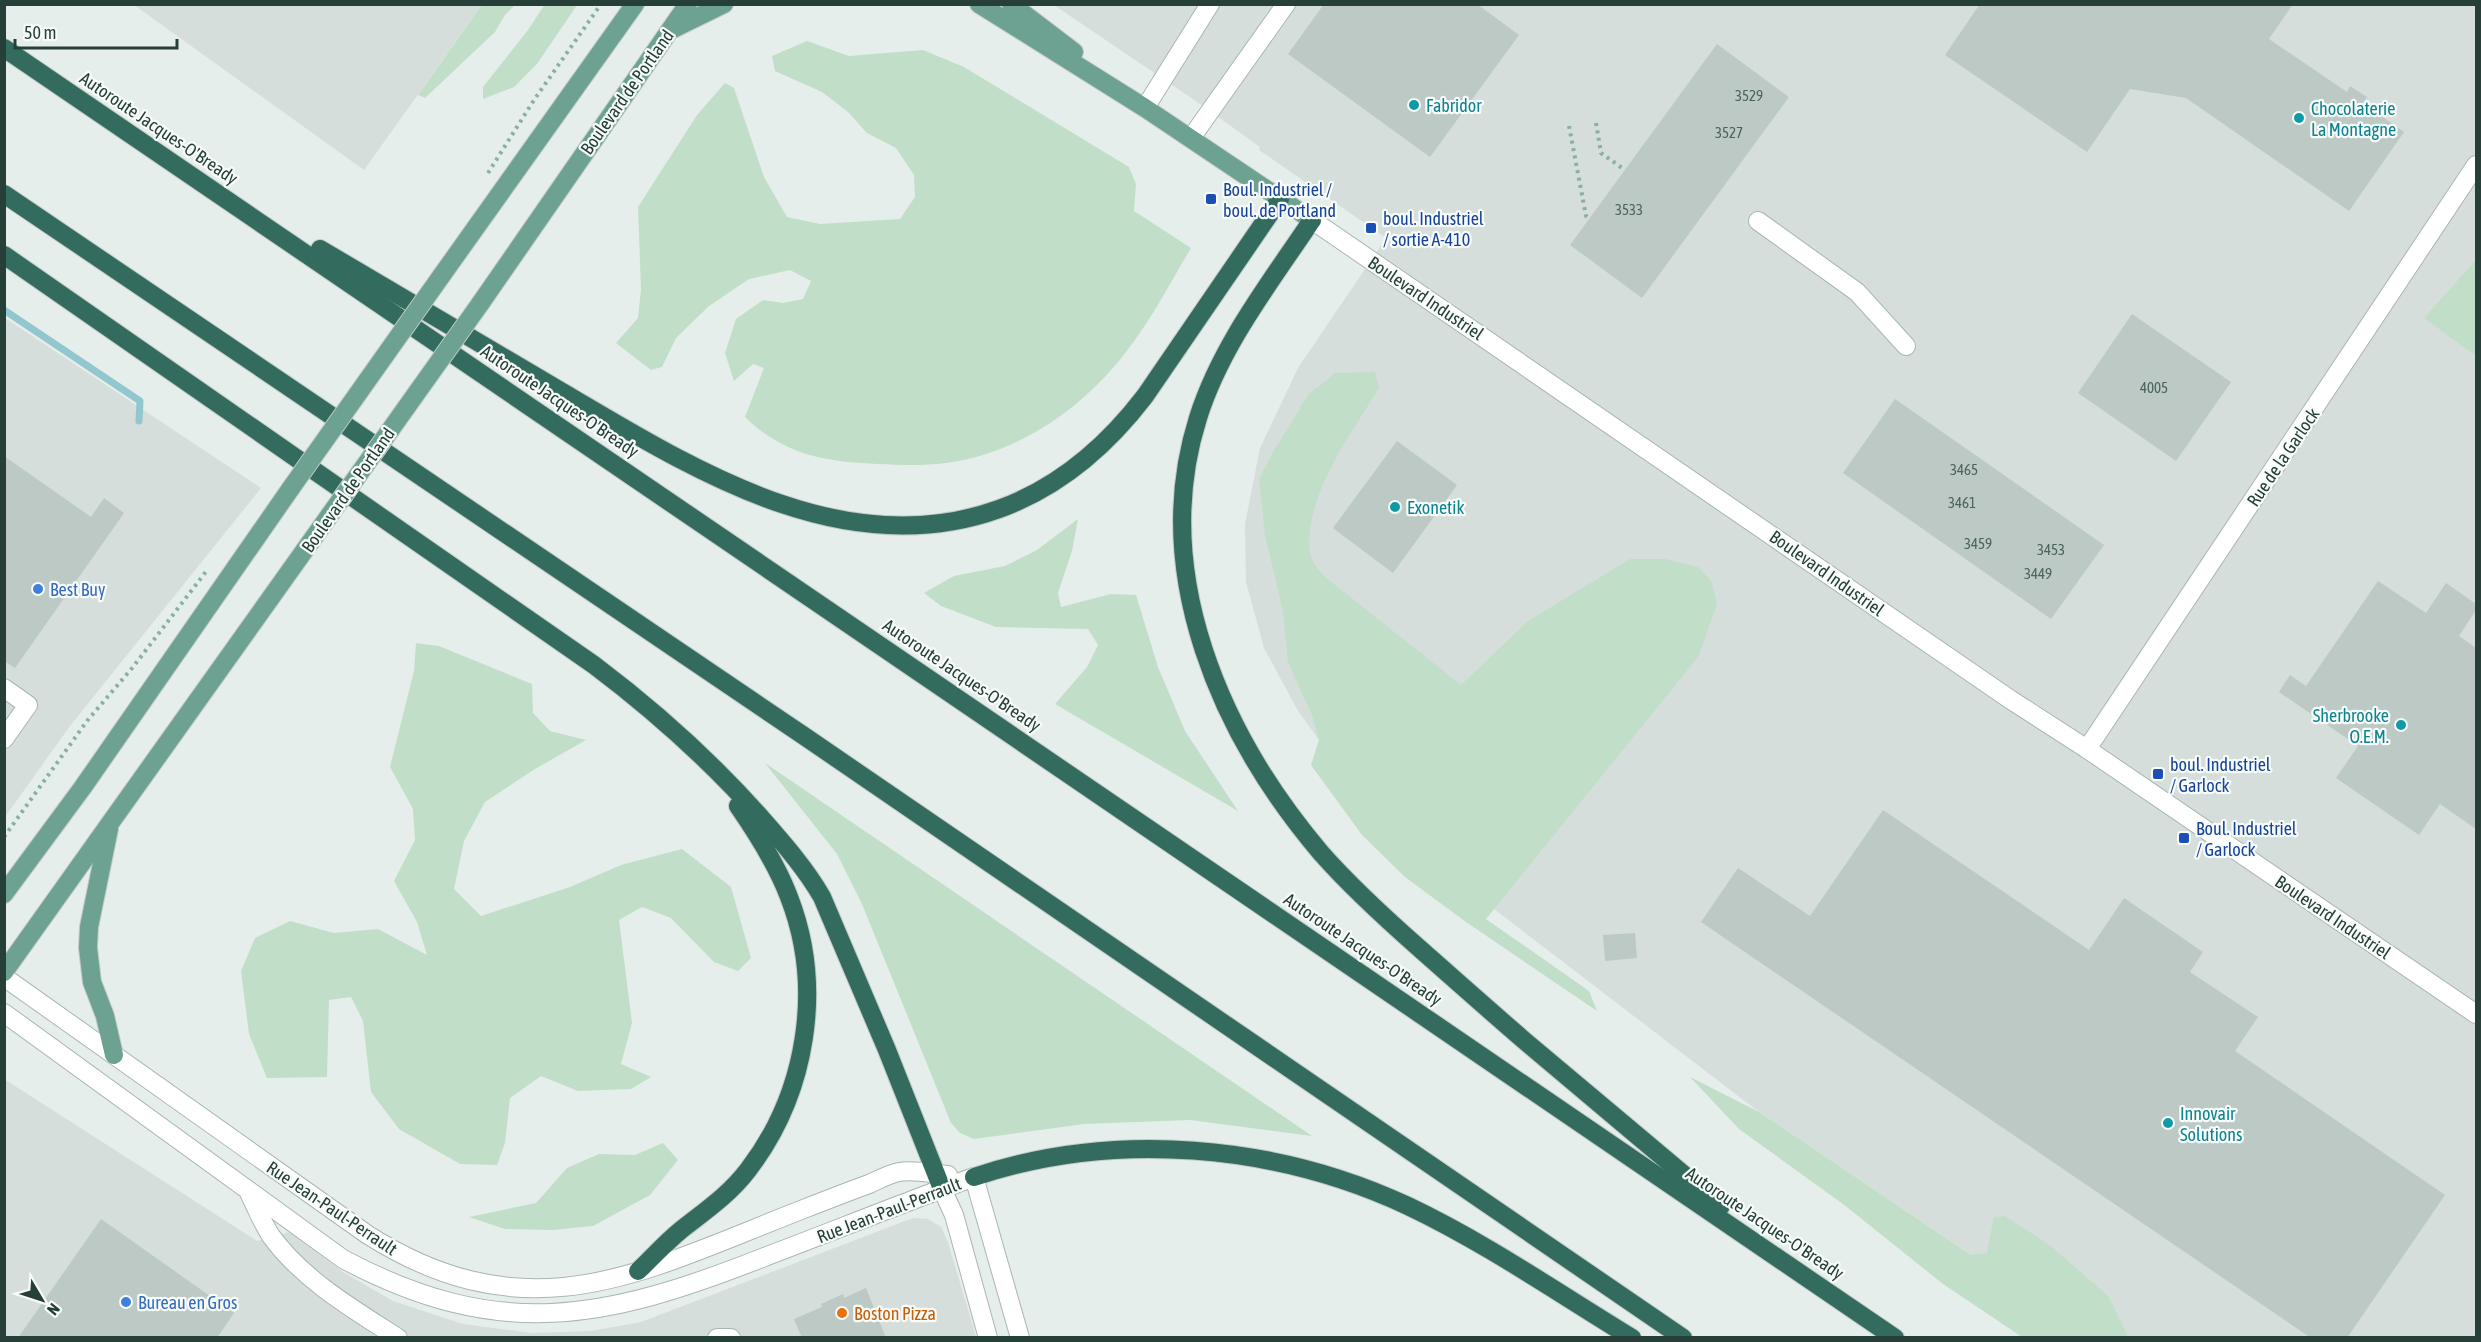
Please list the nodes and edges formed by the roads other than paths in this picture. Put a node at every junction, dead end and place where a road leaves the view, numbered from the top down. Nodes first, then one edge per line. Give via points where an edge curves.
1 (635, 4) edge
2 (688, 4) edge
3 (724, 4) edge
4 (979, 4) edge
5 (1011, 4) edge
6 (1210, 4) edge
7 (1286, 4) edge
8 (669, 31) junction
9 (4, 48) edge
10 (1145, 107) junction
11 (1185, 134) junction
12 (177, 165) junction
13 (2476, 165) edge
14 (4, 194) edge
15 (1280, 199) junction
16 (1312, 220) junction
17 (1758, 221) dead end
18 (4, 255) edge
19 (1906, 346) dead end
20 (4, 688) edge
21 (4, 740) edge
22 (693, 747) junction
23 (2087, 749) junction
24 (109, 824) junction
25 (4, 894) edge
26 (4, 974) edge
27 (4, 1014) edge
28 (2476, 1014) edge
29 (114, 1055) junction
30 (974, 1177) junction
31 (938, 1182) junction
32 (248, 1191) junction
33 (1795, 1269) junction
34 (638, 1271) junction
35 (398, 1338) edge
36 (717, 1338) edge
37 (731, 1338) edge
38 (988, 1338) edge
39 (1020, 1338) edge
40 (1632, 1338) edge
41 (1683, 1338) edge
42 (1895, 1338) edge

1 - 25 main road, bridge
2 - 8 main road, Boulevard de Portland
3 - 8 main road
4 - 10 main road, Boulevard Industriel
5 - 10 main road, Boulevard Industriel
6 - 10 street
7 - 11 street
8 - 24 main road, Boulevard de Portland, bridge via 480,304
9 - 12 highway, Autoroute Jacques-O'Bready
10 - 11 main road, Boulevard Industriel
11 - 15 main road, Boulevard Industriel
12 - 15 highway via 668,453 791,508 846,522 890,527 934,525 982,515 1031,495 1090,457 1115,434 1145,396
12 - 33 highway, Autoroute Jacques-O'Bready
13 - 23 street, Rue de la Garlock
14 - 41 highway
15 - 16 main road, Boulevard Industriel
16 - 23 street, Boulevard Industriel
16 - 33 highway via 1222,358 1197,420 1187,463 1182,524 1186,580 1202,646 1228,708 1271,785 1349,884 1482,1005
17 - 19 street via 1857,292
18 - 22 highway via 578,653
20 - 21 street via 28,705
22 - 31 highway via 772,830 814,884 883,1039
22 - 34 highway via 751,825 789,896 805,958 806,1028 787,1100 754,1162 725,1196
23 - 28 street, Boulevard Industriel
24 - 26 main road, Boulevard de Portland
24 - 29 main road via 87,948 92,982
26 - 29 street, Rue Jean-Paul-Perrault
27 - 32 street, Rue Jean-Paul-Perrault
29 - 34 street, Rue Jean-Paul-Perrault via 368,1235 423,1265 478,1283 530,1289 573,1287
30 - 31 street, Rue Jean-Paul-Perrault
30 - 39 street
30 - 40 highway via 1046,1157 1132,1149 1217,1154 1306,1171 1371,1191 1423,1214
31 - 32 street, Rue Jean-Paul-Perrault via 664,1295 593,1313 520,1319 452,1309 398,1290 343,1259
31 - 34 street, Rue Jean-Paul-Perrault via 899,1172
31 - 38 street via 954,1215
32 - 35 street via 270,1235 292,1260 339,1300
33 - 42 highway, Autoroute Jacques-O'Bready
36 - 37 street

